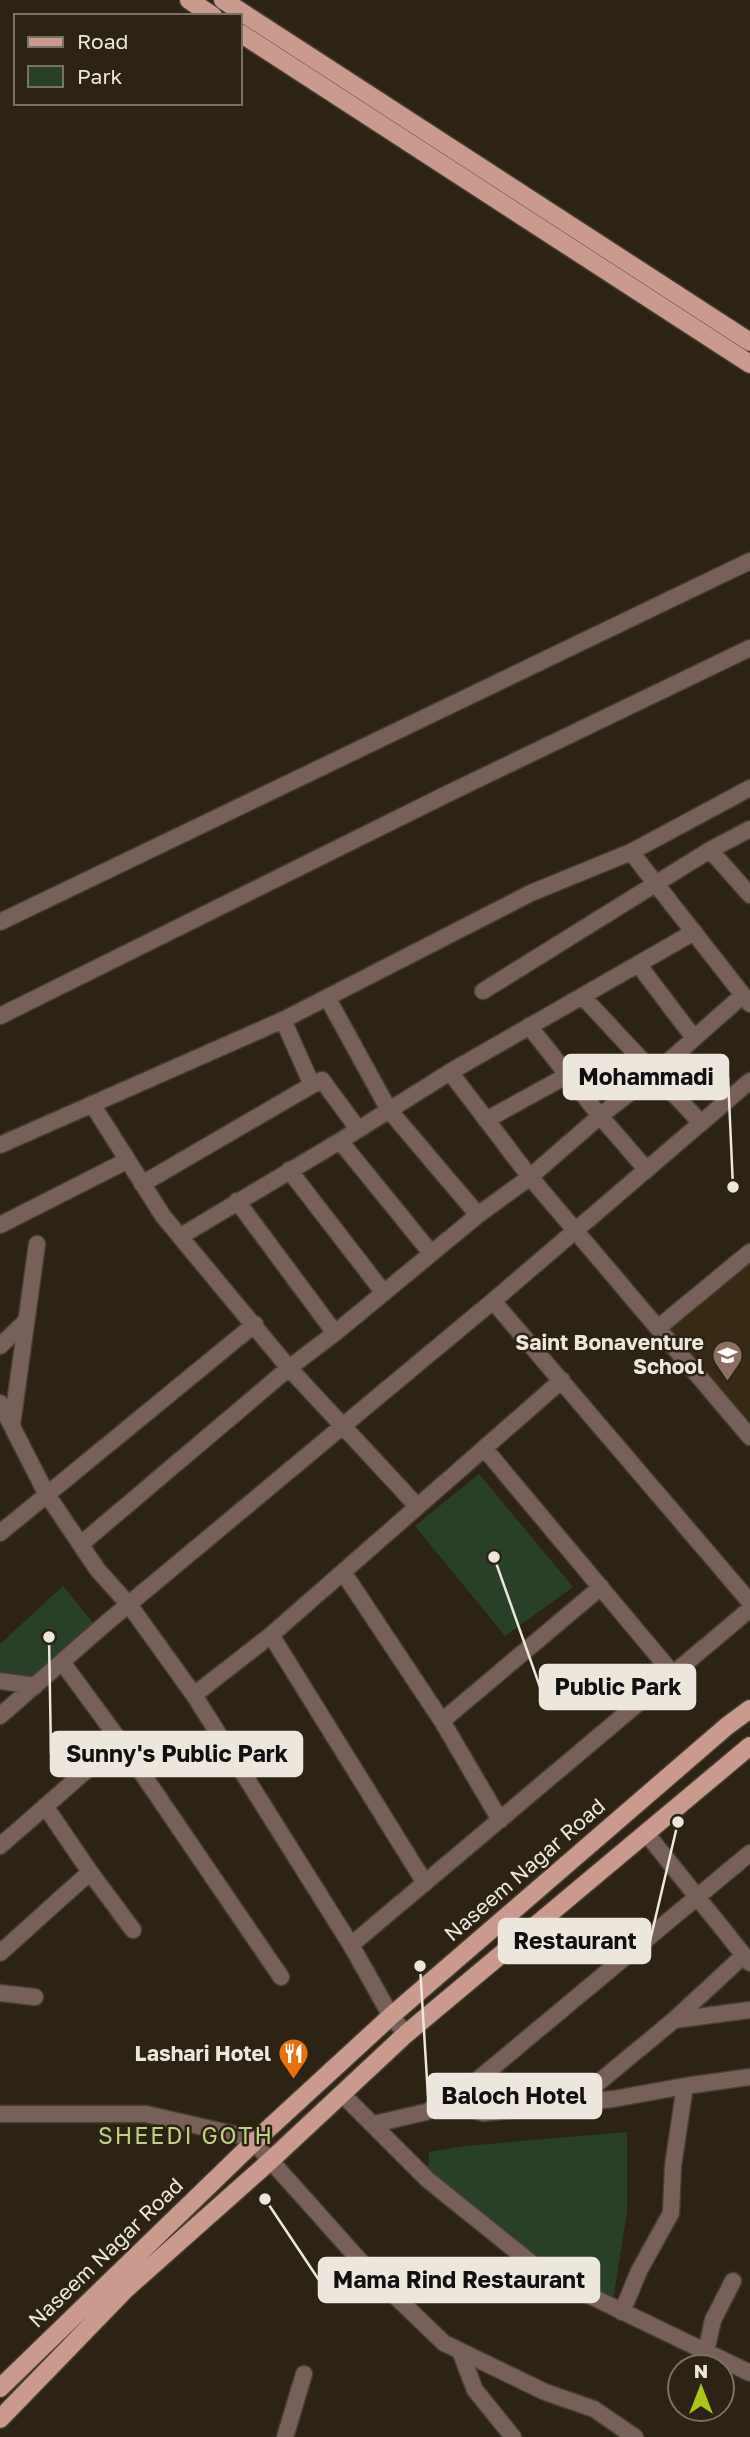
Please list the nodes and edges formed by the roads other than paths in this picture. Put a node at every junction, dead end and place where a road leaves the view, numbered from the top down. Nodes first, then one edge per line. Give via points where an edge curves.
1 (189, 0) edge
2 (223, 0) edge
3 (210, 14) edge
4 (242, 34) edge
5 (750, 342) edge
6 (750, 363) edge
7 (750, 561) edge
8 (750, 648) edge
9 (750, 788) edge
10 (750, 829) edge
11 (710, 850) junction
12 (631, 852) junction
13 (657, 884) junction
14 (750, 895) edge
15 (0, 922) edge
16 (694, 932) junction
17 (638, 964) junction
18 (483, 991) dead end
19 (582, 996) junction
20 (328, 999) junction
21 (746, 999) edge
22 (0, 1016) edge
23 (284, 1020) junction
24 (529, 1026) junction
25 (694, 1038) junction
26 (450, 1072) junction
27 (654, 1074) junction
28 (568, 1075) junction
29 (750, 1081) edge
30 (312, 1085) junction
31 (92, 1104) junction
32 (389, 1110) junction
33 (600, 1116) junction
34 (486, 1120) junction
35 (701, 1123) junction
36 (358, 1129) junction
37 (340, 1141) junction
38 (0, 1144) edge
39 (126, 1161) junction
40 (289, 1170) junction
41 (646, 1170) junction
42 (530, 1177) junction
43 (142, 1184) junction
44 (237, 1201) junction
45 (478, 1215) junction
46 (0, 1225) edge
47 (575, 1230) junction
48 (181, 1236) junction
49 (37, 1244) dead end
50 (750, 1252) edge
51 (432, 1253) junction
52 (384, 1293) junction
53 (493, 1301) junction
54 (26, 1321) junction
55 (255, 1324) junction
56 (659, 1327) junction
57 (335, 1333) junction
58 (0, 1346) edge
59 (289, 1368) junction
60 (562, 1380) junction
61 (0, 1403) edge
62 (12, 1425) junction
63 (342, 1427) junction
64 (750, 1437) edge
65 (484, 1448) junction
66 (46, 1493) junction
67 (417, 1506) junction
68 (0, 1533) edge
69 (81, 1544) junction
70 (343, 1572) junction
71 (601, 1587) junction
72 (750, 1602) edge
73 (130, 1606) junction
74 (750, 1609) edge
75 (271, 1636) junction
76 (62, 1662) junction
77 (673, 1674) junction
78 (0, 1681) edge
79 (35, 1686) junction
80 (194, 1695) junction
81 (750, 1709) edge
82 (0, 1716) edge
83 (442, 1721) junction
84 (120, 1741) junction
85 (750, 1746) edge
86 (46, 1806) junction
87 (500, 1820) junction
88 (646, 1833) junction
89 (0, 1846) edge
90 (750, 1853) edge
91 (90, 1872) junction
92 (425, 1882) junction
93 (697, 1898) junction
94 (133, 1930) dead end
95 (351, 1945) junction
96 (0, 1953) edge
97 (747, 1959) edge
98 (281, 1977) dead end
99 (0, 1993) edge
100 (35, 1997) dead end
101 (750, 2010) edge
102 (391, 2016) junction
103 (674, 2020) junction
104 (406, 2034) junction
105 (750, 2077) edge
106 (685, 2086) junction
107 (342, 2094) junction
108 (457, 2097) junction
109 (575, 2102) junction
110 (0, 2114) edge
111 (374, 2124) junction
112 (254, 2142) junction
113 (270, 2161) junction
114 (733, 2281) dead end
115 (622, 2312) junction
116 (460, 2351) junction
117 (706, 2351) junction
118 (750, 2373) edge
119 (304, 2374) dead end
120 (0, 2388) edge
121 (0, 2419) edge
122 (285, 2437) edge
123 (513, 2437) edge
124 (635, 2437) edge

1 - 3 main road
2 - 5 main road
4 - 6 main road
7 - 15 street
8 - 22 street
9 - 12 street
10 - 11 street
11 - 13 street
11 - 14 street
12 - 13 street
12 - 20 street via 531,893
13 - 16 street
13 - 18 street
16 - 17 street
16 - 21 street
17 - 19 street
17 - 25 street
19 - 24 street
19 - 27 street
20 - 23 street
20 - 32 street
21 - 25 street
23 - 30 street
23 - 31 street
24 - 26 street
24 - 28 street
25 - 27 street
26 - 32 street
26 - 34 street
27 - 33 street
27 - 35 street
28 - 33 street
28 - 34 street
29 - 35 street
30 - 36 street via 322,1080
30 - 43 street
31 - 38 street
31 - 39 street
32 - 36 street
32 - 45 street
33 - 41 street
33 - 42 street
34 - 42 street
35 - 41 street
36 - 37 street
37 - 40 street
37 - 51 street
39 - 43 street
39 - 46 street
40 - 44 street
40 - 52 street
41 - 47 street
42 - 45 street
42 - 47 street
43 - 48 street
44 - 48 street
44 - 57 street
45 - 51 street
47 - 53 street
47 - 56 street
48 - 55 street
49 - 54 street
50 - 56 street
51 - 52 street
52 - 57 street
53 - 60 street
53 - 63 street
54 - 58 street
54 - 62 street
55 - 59 street
55 - 66 street
56 - 64 street
57 - 59 street
59 - 63 street
59 - 69 street
60 - 65 street
60 - 72 street
61 - 62 street
62 - 66 street
63 - 67 street
63 - 73 street
65 - 67 street
65 - 71 street
66 - 68 street
66 - 69 street
67 - 70 street
69 - 73 street
70 - 75 street
70 - 83 street
71 - 77 street
71 - 83 street
73 - 76 street
73 - 80 street
74 - 77 street
75 - 80 street
75 - 92 street
76 - 79 street
76 - 84 street
77 - 87 street
78 - 79 street
79 - 82 street
80 - 95 street
81 - 102 main road, Naseem Nagar Road
83 - 87 street
84 - 86 street
84 - 98 street
85 - 88 main road, Naseem Nagar Road
86 - 89 street
86 - 91 street
87 - 92 street
88 - 93 street
88 - 104 main road, Naseem Nagar Road
90 - 93 street
91 - 94 street
91 - 96 street
92 - 95 street
93 - 97 street
93 - 108 street
95 - 102 street
97 - 103 street
99 - 100 street
101 - 103 street
102 - 104 street
102 - 112 main road, Naseem Nagar Road
103 - 109 street
104 - 107 main road, Naseem Nagar Road
105 - 106 street
106 - 109 street
106 - 115 street via 671,2213
107 - 111 street
107 - 113 main road, Naseem Nagar Road
108 - 109 street via 483,2113
108 - 111 street via 426,2112
110 - 112 street via 146,2114 223,2130
111 - 115 street via 428,2180 545,2274
112 - 113 street
112 - 120 main road, Naseem Nagar Road
113 - 116 street via 372,2274 444,2343
113 - 121 main road, Naseem Nagar Road via 126,2289
114 - 117 street via 713,2320
115 - 117 street
116 - 123 street via 475,2390
116 - 124 street via 545,2392 594,2409
117 - 118 street
119 - 122 street

